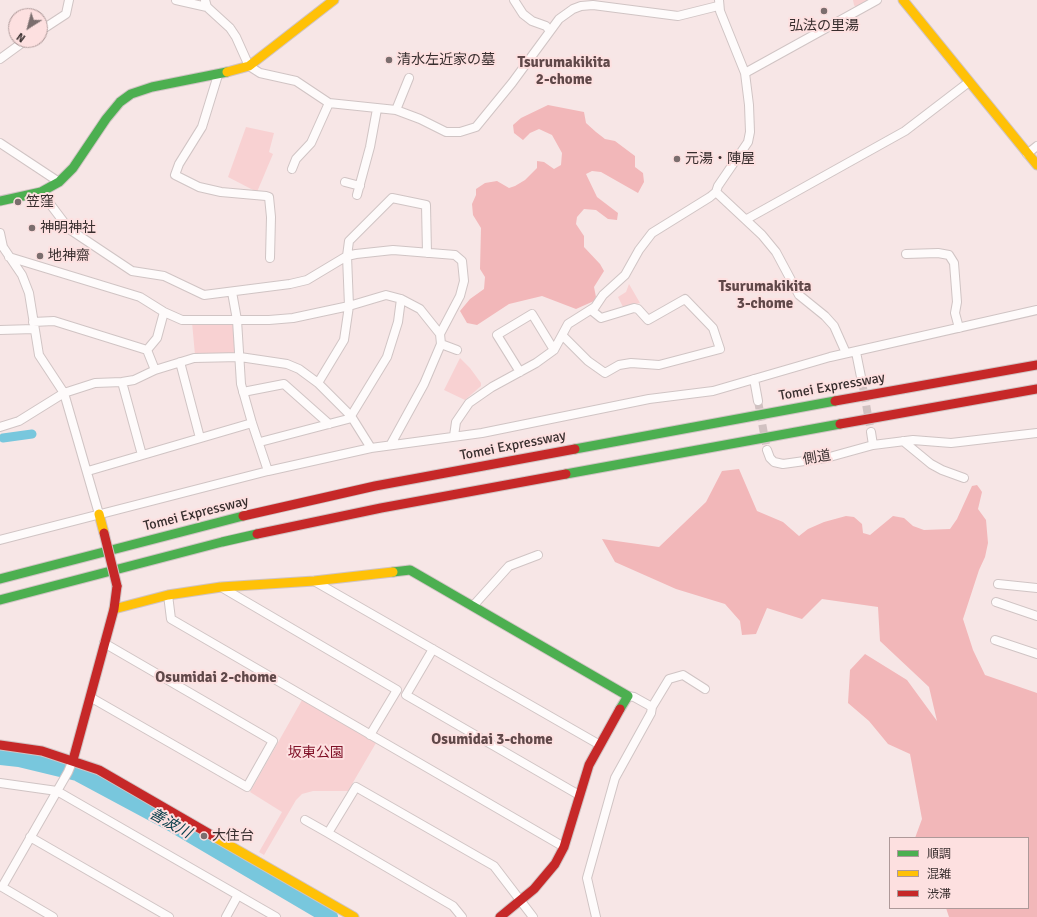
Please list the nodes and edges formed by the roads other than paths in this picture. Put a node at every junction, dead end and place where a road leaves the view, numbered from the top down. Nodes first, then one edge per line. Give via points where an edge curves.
1 (69, 0) edge
2 (176, 0) edge
3 (514, 0) edge
4 (877, 0) edge
5 (903, 0) edge
6 (331, 1) edge
7 (206, 3) edge
8 (719, 3) edge
9 (617, 4) edge
10 (48, 26) edge
11 (550, 31) junction
12 (15, 48) edge
13 (0, 59) edge
14 (249, 66) junction
15 (745, 73) junction
16 (218, 75) junction
17 (409, 78) dead end
18 (969, 82) junction
19 (330, 103) junction
20 (377, 109) junction
21 (396, 110) junction
22 (0, 143) edge
23 (1037, 146) edge
24 (1027, 154) junction
25 (1037, 165) edge
26 (292, 169) dead end
27 (59, 182) junction
28 (346, 182) dead end
29 (360, 186) junction
30 (41, 192) junction
31 (716, 192) junction
32 (357, 195) dead end
33 (0, 202) edge
34 (747, 219) junction
35 (0, 233) edge
36 (427, 252) junction
37 (906, 254) dead end
38 (347, 256) junction
39 (9, 257) junction
40 (270, 258) dead end
41 (232, 292) junction
42 (401, 299) junction
43 (349, 306) junction
44 (591, 310) junction
45 (1037, 310) edge
46 (164, 312) junction
47 (237, 320) junction
48 (34, 325) junction
49 (959, 328) junction
50 (0, 330) edge
51 (440, 334) junction
52 (563, 336) junction
53 (441, 344) junction
54 (147, 350) junction
55 (457, 350) dead end
56 (554, 350) junction
57 (856, 352) junction
58 (846, 353) junction
59 (240, 357) junction
60 (180, 362) junction
61 (1037, 365) edge
62 (155, 370) junction
63 (520, 372) junction
64 (754, 379) junction
65 (122, 382) junction
66 (862, 382) tunnel mouth
67 (318, 384) junction
68 (1037, 389) edge
69 (244, 392) junction
70 (64, 393) junction
71 (758, 401) tunnel mouth
72 (351, 416) junction
73 (252, 422) junction
74 (329, 424) junction
75 (0, 428) edge
76 (871, 432) tunnel mouth
77 (1037, 433) edge
78 (454, 436) junction
79 (200, 438) junction
80 (260, 442) junction
81 (903, 442) junction
82 (391, 444) junction
83 (873, 445) junction
84 (372, 448) junction
85 (767, 450) tunnel mouth
86 (142, 455) junction
87 (88, 471) junction
88 (268, 471) junction
89 (964, 478) dead end
90 (99, 514) junction
91 (0, 540) edge
92 (538, 555) dead end
93 (0, 579) edge
94 (314, 581) junction
95 (998, 584) dead end
96 (221, 587) junction
97 (1037, 588) edge
98 (168, 595) junction
99 (0, 600) edge
100 (996, 602) dead end
101 (473, 606) junction
102 (114, 609) junction
103 (1037, 616) edge
104 (995, 640) dead end
105 (104, 643) junction
106 (433, 648) junction
107 (1037, 654) edge
108 (705, 689) dead end
109 (628, 696) junction
110 (90, 697) junction
111 (652, 707) junction
112 (370, 735) junction
113 (0, 745) edge
114 (600, 745) junction
115 (73, 760) junction
116 (0, 783) edge
117 (57, 792) junction
118 (579, 795) junction
119 (305, 820) dead end
120 (328, 833) junction
121 (30, 837) junction
122 (564, 847) junction
123 (238, 895) junction
124 (520, 902) junction
125 (53, 917) edge
126 (169, 917) edge
127 (226, 917) edge
128 (276, 917) edge
129 (354, 917) edge
130 (462, 917) edge
131 (500, 917) edge
132 (533, 917) edge
133 (596, 917) edge

1 - 10 street via 66,14
2 - 7 street
3 - 11 street via 523,14 532,21 546,26
4 - 15 street
5 - 18 main road
6 - 14 main road
7 - 14 street via 230,28
8 - 9 street via 678,16
8 - 15 street
9 - 11 street via 581,6 559,19
11 - 21 street via 476,127 460,132 446,132
12 - 13 street
14 - 16 main road
14 - 19 street via 260,74 296,81
15 - 31 street via 749,106 748,142
16 - 27 main road via 164,84 131,94 120,102 106,119 73,168
16 - 40 street via 202,127 175,175 199,187 269,198
17 - 21 street
18 - 24 main road
18 - 34 street via 905,131
19 - 20 street
19 - 26 street via 311,143 296,159
20 - 21 street
20 - 29 street
22 - 27 street
23 - 24 street
24 - 25 main road
27 - 30 main road
28 - 29 street
29 - 32 street
30 - 33 main road
30 - 41 street via 69,229 132,271 164,276 204,295
31 - 34 street
31 - 44 street via 652,233 625,274
34 - 58 street via 776,252 799,295 834,326
35 - 39 street via 3,247
36 - 38 street via 393,250
36 - 38 street via 426,205 392,198 350,241
36 - 51 street via 455,255 462,261 464,281 460,296
37 - 49 street via 949,255 954,263 957,302 955,313
38 - 41 street via 307,280
38 - 43 street
39 - 46 street via 140,297
39 - 48 street via 22,275 29,293
41 - 47 street
42 - 43 street via 386,296
42 - 51 street via 420,309
42 - 72 street via 398,322 387,357
43 - 47 street via 293,318
43 - 67 street via 344,340
44 - 52 street via 568,324
44 - 52 street via 601,318 634,308 648,320 685,299 713,328 720,350 659,365 620,365 605,373 588,361
45 - 49 street
46 - 47 street via 182,320
46 - 54 street via 158,338
47 - 59 street
48 - 50 street
48 - 54 street via 54,321
48 - 70 street via 39,356
49 - 57 street
51 - 53 street
52 - 56 street
53 - 55 street
53 - 82 street via 424,384
54 - 62 street
56 - 63 street
56 - 63 street via 532,314 497,335
57 - 58 street
57 - 66 street
58 - 64 street
59 - 60 street via 216,356
59 - 67 street via 287,364 299,369
59 - 69 street
60 - 62 street
60 - 79 street
61 - 93 main road, Tomei Expressway via 375,486 214,523
62 - 65 street via 134,380
63 - 78 street via 489,384 469,403 456,422
64 - 71 street
64 - 78 street via 713,391 649,400 482,433
65 - 70 street via 95,382
65 - 86 street
67 - 72 street
68 - 99 main road via 381,508 222,542
69 - 73 street
69 - 74 street via 284,384
70 - 75 street via 19,421
70 - 87 street
72 - 74 street
72 - 84 street
73 - 79 street
73 - 80 street
74 - 80 street
76 - 83 street
77 - 81 street, 側道 via 951,444 913,440
78 - 82 street
79 - 86 street
80 - 88 street
81 - 83 street, 側道
81 - 89 street via 931,464
82 - 84 street
83 - 85 street, 側道 via 826,458 783,464 774,462
84 - 88 street
86 - 87 street
87 - 90 street
88 - 90 street
90 - 91 street
90 - 102 main road, bridge via 117,586
92 - 101 street via 508,566
94 - 96 main road
94 - 101 main road via 410,570
94 - 106 street
95 - 97 street
96 - 98 main road
96 - 112 street via 397,690
98 - 102 main road
98 - 112 street via 171,619
100 - 103 street
101 - 109 main road
102 - 105 main road
104 - 107 street
105 - 110 main road
105 - 110 street via 273,741 247,787
106 - 114 street
106 - 118 street via 406,695
108 - 111 street via 683,675 669,678
109 - 111 street
109 - 114 main road
110 - 115 main road
111 - 133 street via 651,714 615,778 589,867 588,884
112 - 122 street
113 - 115 main road via 42,750
114 - 118 main road via 589,765
115 - 117 street
115 - 129 main road via 116,779
116 - 117 street
117 - 121 street
117 - 123 street
118 - 122 main road
119 - 120 street
120 - 124 street via 356,787 494,866
120 - 130 street via 453,906
121 - 125 street via 2,888
121 - 126 street
122 - 124 main road via 546,876
123 - 127 street
123 - 128 street
124 - 131 main road
124 - 132 street

